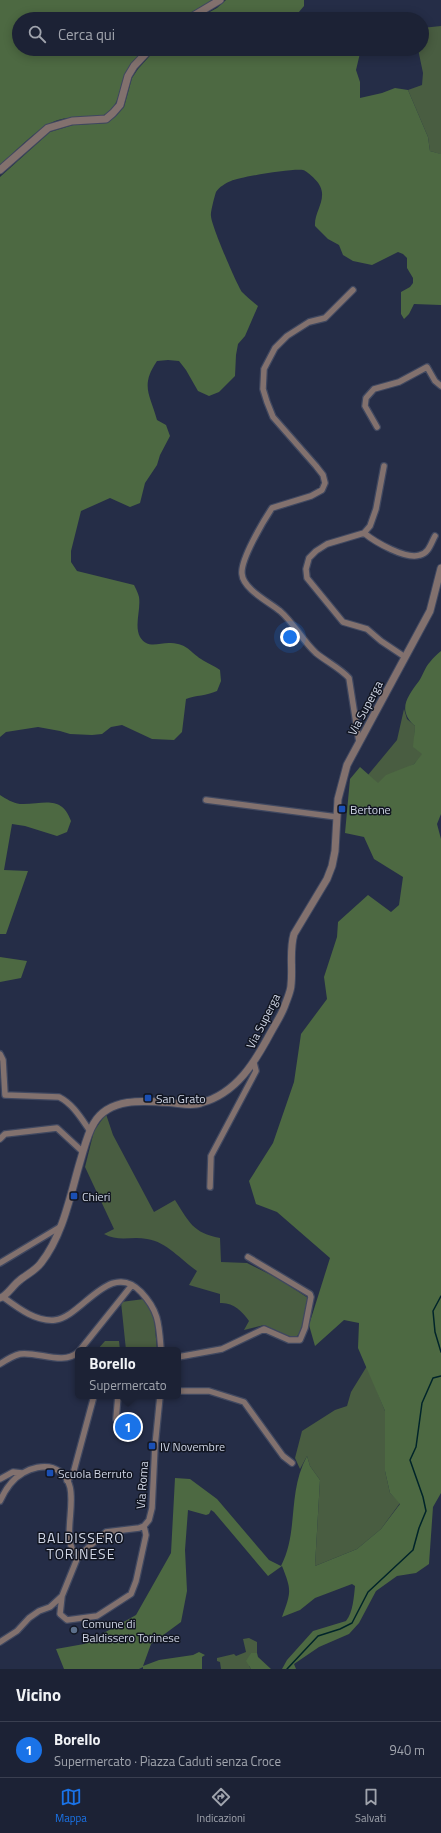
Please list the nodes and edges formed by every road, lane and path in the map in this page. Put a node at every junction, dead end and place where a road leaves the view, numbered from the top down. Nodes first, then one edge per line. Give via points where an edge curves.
1 (220, 0) edge
2 (200, 12) edge
3 (143, 56) edge
4 (0, 170) edge
5 (353, 290) dead end
6 (441, 386) edge
7 (377, 427) dead end
8 (384, 466) dead end
9 (364, 533) junction
10 (435, 536) dead end
11 (441, 568) edge
12 (405, 657) junction
13 (359, 742) junction
14 (206, 800) dead end
15 (337, 817) junction
16 (0, 1054) edge
17 (254, 1063) junction
18 (90, 1131) junction
19 (0, 1138) edge
20 (83, 1152) junction
21 (210, 1187) dead end
22 (60, 1227) junction
23 (248, 1257) dead end
24 (0, 1263) edge
25 (132, 1285) junction
26 (2, 1297) edge
27 (82, 1347) edge
28 (161, 1347) edge
29 (75, 1354) edge
30 (181, 1356) edge
31 (0, 1364) edge
32 (181, 1391) edge
33 (93, 1399) edge
34 (118, 1399) edge
35 (160, 1399) edge
36 (116, 1419) dead end
37 (292, 1463) dead end
38 (22, 1473) junction
39 (0, 1479) edge
40 (67, 1481) junction
41 (0, 1501) edge
42 (144, 1526) junction
43 (79, 1554) junction
44 (62, 1596) junction
45 (0, 1642) edge

1 - 2 street
3 - 4 street via 128,76 120,105 106,119 72,120 48,128
5 - 13 street via 325,318 309,322 287,336 275,348 264,369 263,389 273,417 316,466 325,483 322,490 311,496 272,508 243,562 242,574 245,583 280,612 316,653 350,678
6 - 7 street via 427,367 399,382 374,388 366,398 365,406
8 - 9 street via 376,509 370,526
9 - 10 street via 388,549 420,556 427,551
9 - 12 street via 327,544 316,551 309,558 307,578 343,622 367,629
11 - 12 street, Via Superga via 430,611
12 - 13 street, Via Superga
13 - 15 street, Via Superga via 347,765 338,799
14 - 15 street
15 - 17 street, Via Superga via 332,866 327,879 297,928 292,942 291,986 285,1007
16 - 18 street via 4,1060 5,1095 59,1097 78,1114
17 - 18 street, Via Superga via 244,1076 218,1096 201,1103 189,1104 150,1101 122,1103 100,1114
17 - 21 street via 256,1071 211,1156
18 - 20 street, Via Superga
19 - 20 street via 5,1134 56,1128
20 - 22 street, Via Superga
22 - 24 street
22 - 26 street, Via Superga via 53,1246 40,1264
23 - 30 street via 310,1294 305,1328 300,1340 289,1340 264,1329 222,1348
25 - 26 street via 119,1282 110,1284 97,1291 69,1314 55,1320 33,1316
25 - 27 street
25 - 28 street via 155,1310
29 - 31 street via 69,1358 19,1354
32 - 37 street via 209,1390 244,1402 283,1456
33 - 40 street via 73,1474
34 - 36 street
35 - 42 street, Via Roma via 152,1508 149,1520
38 - 39 street via 13,1472
38 - 40 street via 34,1468 50,1468 60,1472
38 - 41 street via 9,1485
40 - 43 street via 71,1508 70,1545 74,1552
42 - 43 street, Via Roma via 133,1530 106,1532
42 - 44 street via 146,1535 131,1594 97,1616 67,1620 60,1614
43 - 44 street
44 - 45 street

